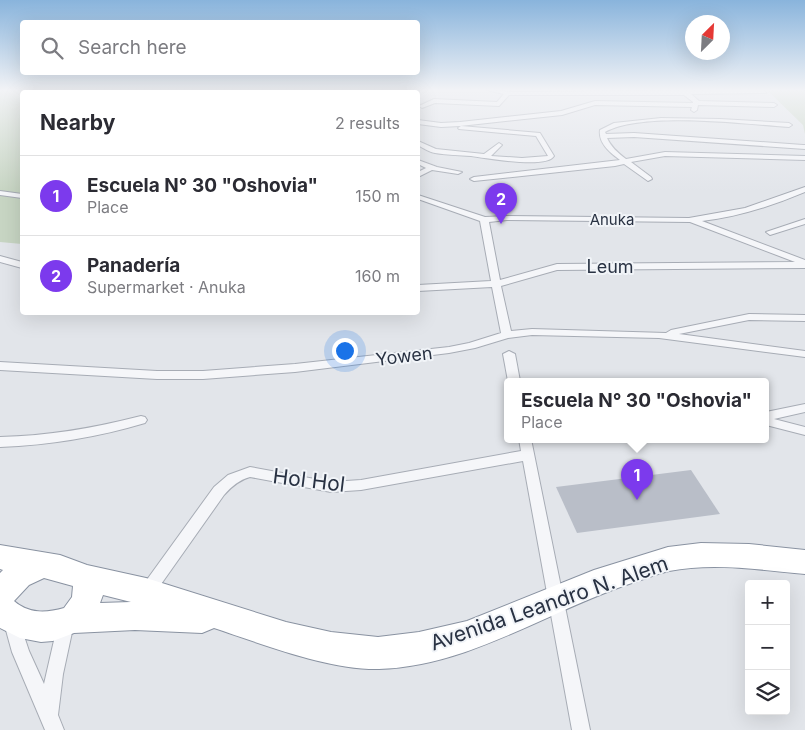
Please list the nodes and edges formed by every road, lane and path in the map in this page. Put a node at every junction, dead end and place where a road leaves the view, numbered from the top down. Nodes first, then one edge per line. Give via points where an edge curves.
1 (434, 124) edge
2 (450, 124) edge
3 (616, 124) edge
4 (766, 124) edge
5 (441, 125) junction
6 (789, 125) dead end
7 (602, 136) junction
8 (420, 145) edge
9 (499, 145) dead end
10 (803, 147) dead end
11 (430, 149) junction
12 (420, 152) edge
13 (486, 157) junction
14 (550, 158) junction
15 (805, 158) edge
16 (625, 161) junction
17 (420, 163) edge
18 (432, 167) junction
19 (562, 170) junction
20 (458, 172) dead end
21 (420, 174) edge
22 (648, 178) dead end
23 (474, 179) dead end
24 (805, 190) edge
25 (0, 193) edge
26 (20, 196) edge
27 (420, 198) edge
28 (484, 220) junction
29 (689, 220) junction
30 (805, 221) edge
31 (770, 232) dead end
32 (0, 259) edge
33 (805, 264) edge
34 (20, 265) edge
35 (496, 284) junction
36 (420, 288) edge
37 (805, 318) edge
38 (722, 324) junction
39 (507, 334) junction
40 (659, 335) junction
41 (743, 346) junction
42 (508, 354) dead end
43 (805, 354) edge
44 (0, 366) edge
45 (513, 378) edge
46 (805, 408) edge
47 (769, 415) edge
48 (141, 420) dead end
49 (769, 422) edge
50 (805, 431) edge
51 (0, 442) edge
52 (526, 443) edge
53 (528, 455) junction
54 (0, 557) edge
55 (803, 560) edge
56 (46, 565) junction
57 (86, 578) junction
58 (146, 592) junction
59 (556, 600) junction
60 (4, 608) edge
61 (70, 621) junction
62 (237, 622) junction
63 (52, 723) edge
64 (581, 730) edge

1 - 5 street
2 - 5 street
3 - 7 street via 604,129
4 - 6 street
5 - 14 street via 538,134
7 - 10 street via 636,135
7 - 16 street via 610,150
8 - 11 street
9 - 13 street
11 - 12 street
11 - 13 street
13 - 14 street via 514,160
14 - 19 street
15 - 16 street via 665,154
16 - 19 street
16 - 22 street
17 - 18 street
18 - 20 street
18 - 21 street
19 - 23 street
24 - 29 street, Anuka via 759,206
25 - 26 street
27 - 28 street, Anuka
28 - 29 street, Anuka
28 - 35 street
29 - 33 street
30 - 31 street
32 - 34 street
33 - 35 street, Leum via 557,267
35 - 36 street, Leum
35 - 39 street
37 - 38 street via 749,317
38 - 40 street
38 - 41 street via 726,335
39 - 40 street, Yowen
39 - 44 street, Yowen via 449,350 226,374 157,375
40 - 41 street, Yowen
41 - 43 street, Yowen
42 - 45 street
46 - 47 street
48 - 51 street via 100,432 62,438
49 - 50 street
52 - 53 street
53 - 58 street, Hol Hol via 361,485 331,486 250,472 238,475 230,478 219,491
53 - 59 street
54 - 56 highway, Avenida Leandro N. Alem
55 - 59 highway, Avenida Leandro N. Alem via 701,555 668,559 594,582
56 - 57 highway, Avenida Leandro N. Alem
56 - 60 highway via 23,572 4,588
57 - 58 highway, Avenida Leandro N. Alem
57 - 61 highway via 88,597 83,608
58 - 62 highway, Avenida Leandro N. Alem
59 - 62 highway, Avenida Leandro N. Alem via 467,636 420,648 378,653 331,648
59 - 64 street
60 - 61 highway, Avenida Leandro N. Alem via 20,623 41,627
60 - 63 street
61 - 62 highway, Avenida Leandro N. Alem via 176,617
61 - 63 street via 54,674

